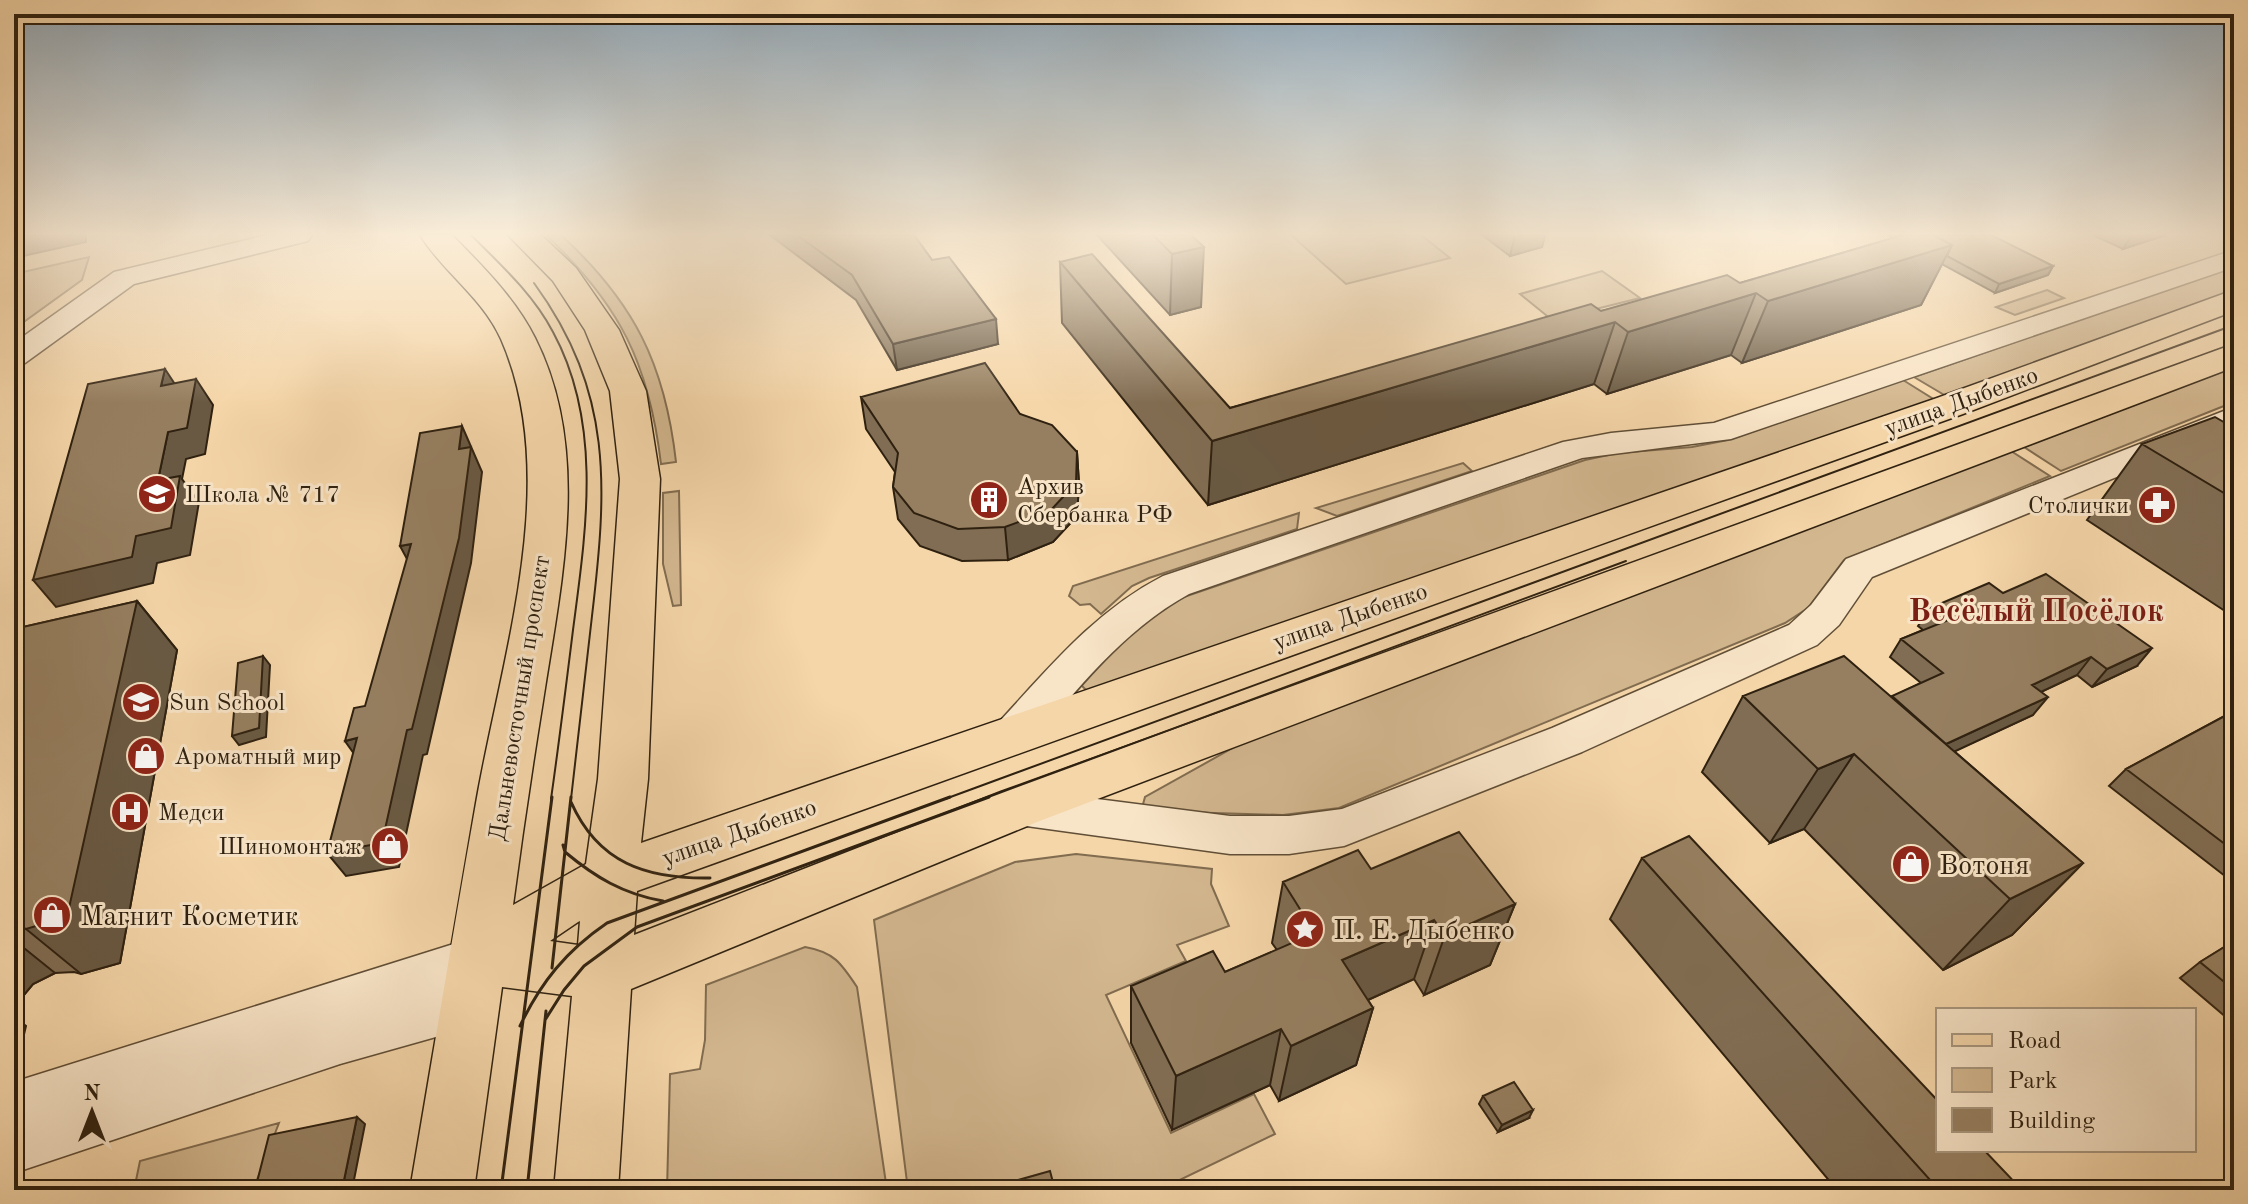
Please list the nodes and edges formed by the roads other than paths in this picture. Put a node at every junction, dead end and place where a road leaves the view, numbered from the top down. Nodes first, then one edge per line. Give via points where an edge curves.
1 (106, 291) edge
2 (487, 291) edge
3 (576, 291) edge
4 (2136, 291) edge
5 (2234, 300) edge
6 (2234, 355) edge
7 (14, 357) edge
8 (2234, 417) edge
9 (1013, 735) junction
10 (1019, 807) junction
11 (611, 877) junction
12 (603, 974) junction
13 (475, 982) junction
14 (14, 1109) edge
15 (14, 1146) edge
16 (442, 1190) edge
17 (586, 1190) edge

1 - 7 street
2 - 13 main road, Дальневосточный проспект via 518,339 548,451 543,564
3 - 11 main road via 602,330 628,391 640,479 623,779
4 - 9 street via 1719,432 1575,449 1176,585 1141,605 1097,644
5 - 9 main road, улица Дыбенко via 1950,406
6 - 10 main road, улица Дыбенко
8 - 10 street via 1859,568 1825,615 1803,635 1567,740 1344,827 1289,835 1230,835
9 - 11 main road, улица Дыбенко
10 - 12 main road, улица Дыбенко
11 - 12 main road
11 - 13 main road, улица Дыбенко via 559,905
12 - 13 main road, улица Дыбенко
12 - 17 main road
13 - 14 street, улица Дыбенко
13 - 15 street, улица Дыбенко via 340,1039
13 - 16 main road, Дальневосточный проспект

